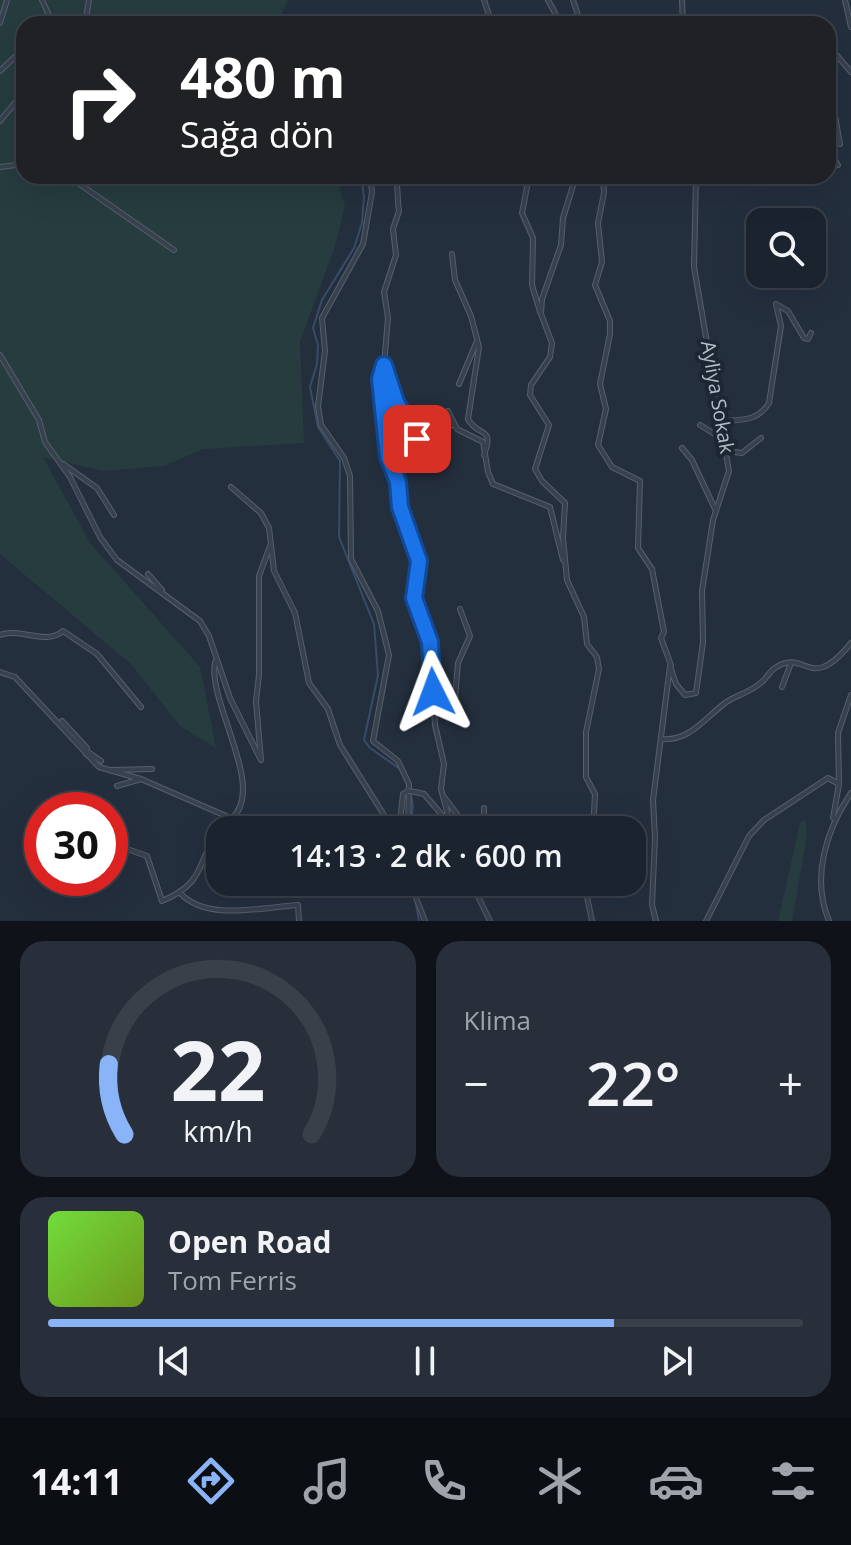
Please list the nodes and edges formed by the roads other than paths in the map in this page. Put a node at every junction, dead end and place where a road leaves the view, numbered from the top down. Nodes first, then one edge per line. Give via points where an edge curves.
1 (8, 0) edge
2 (845, 0) edge
3 (0, 23) edge
4 (851, 27) edge
5 (836, 54) edge
6 (16, 56) edge
7 (0, 71) edge
8 (851, 72) edge
9 (16, 100) edge
10 (0, 121) edge
11 (836, 121) edge
12 (836, 139) edge
13 (836, 162) edge
14 (838, 165) dead end
15 (79, 184) edge
16 (371, 184) edge
17 (397, 184) edge
18 (526, 184) edge
19 (574, 184) edge
20 (603, 184) edge
21 (696, 184) edge
22 (174, 250) dead end
23 (452, 254) dead end
24 (541, 314) junction
25 (811, 333) dead end
26 (477, 341) junction
27 (0, 355) edge
28 (384, 365) junction
29 (459, 384) dead end
30 (448, 411) dead end
31 (723, 421) junction
32 (453, 424) junction
33 (700, 425) dead end
34 (761, 438) dead end
35 (726, 441) junction
36 (682, 448) dead end
37 (727, 451) junction
38 (484, 455) junction
39 (61, 463) junction
40 (231, 487) dead end
41 (716, 510) junction
42 (114, 515) dead end
43 (270, 546) junction
44 (564, 562) junction
45 (148, 574) dead end
46 (162, 592) junction
47 (460, 609) dead end
48 (0, 635) edge
49 (851, 643) edge
50 (432, 651) junction
51 (215, 662) junction
52 (791, 663) junction
53 (671, 665) junction
54 (0, 672) edge
55 (782, 687) dead end
56 (851, 695) edge
57 (141, 707) dead end
58 (62, 721) dead end
59 (661, 739) junction
60 (86, 754) junction
61 (101, 761) dead end
62 (152, 769) dead end
63 (105, 770) junction
64 (141, 779) junction
65 (839, 784) junction
66 (117, 786) dead end
67 (851, 793) edge
68 (442, 796) junction
69 (484, 808) dead end
70 (221, 816) edge
71 (233, 816) edge
72 (385, 816) edge
73 (401, 816) edge
74 (408, 816) edge
75 (440, 816) edge
76 (447, 816) edge
77 (458, 816) edge
78 (484, 816) edge
79 (594, 816) edge
80 (832, 822) junction
81 (128, 849) edge
82 (206, 859) edge
83 (180, 893) junction
84 (415, 896) edge
85 (479, 896) edge
86 (587, 896) edge
87 (200, 914) dead end
88 (232, 919) dead end
89 (424, 919) edge
90 (299, 921) edge
91 (490, 921) edge
92 (592, 921) edge
93 (656, 921) edge
94 (706, 921) edge
95 (829, 921) edge

1 - 3 street
2 - 4 street
5 - 8 street
6 - 7 street
9 - 10 street
11 - 12 street via 840,144
13 - 14 street
15 - 22 street
16 - 74 street via 363,244 322,318 325,351 318,406 321,425 350,476 351,559 386,636 389,662 373,741 398,761 409,784
17 - 28 street via 396,255 384,292
18 - 24 street via 522,213 533,238 532,285
19 - 24 street
20 - 53 street via 598,223 602,262 595,285 610,334 600,384 606,409 598,445 612,467 640,481 638,548 652,569 661,638
21 - 31 street, Ayliya Sokak via 694,262
23 - 26 street via 455,280
24 - 44 street via 552,343 530,395 549,430 535,469 567,510
25 - 31 street via 804,338 788,311 776,304 781,326 769,403 748,420
26 - 29 street
26 - 38 street via 468,419 487,435
27 - 39 street
28 - 32 street via 396,402 421,444 432,451 447,449 443,431
28 - 50 street via 380,379 388,457 419,561 414,598
30 - 32 street
31 - 35 street, Ayliya Sokak
32 - 38 street via 483,442
33 - 35 street
34 - 37 street via 742,453
35 - 37 street, Ayliya Sokak
36 - 41 street
37 - 41 street, Ayliya Sokak via 728,477
38 - 44 street via 493,484 550,507
39 - 42 street via 97,488
39 - 46 street via 117,560
40 - 43 street via 261,513
41 - 53 street, Ayliya Sokak via 701,600 703,642 695,694 680,691
43 - 51 street via 259,576 256,701 261,760
43 - 72 street, bridge via 274,571 295,613 309,683
44 - 79 street via 599,669 586,732 586,777 595,794
45 - 46 street
46 - 51 street via 200,621
47 - 50 street via 470,633 457,667 455,699
48 - 57 street via 52,637 63,631 97,654
49 - 52 street via 836,663 825,668
50 - 68 street via 435,725 444,764
51 - 71 street via 243,803
52 - 55 street
52 - 59 street via 778,666 758,686 724,704 704,725
53 - 59 street
54 - 60 street via 15,677
56 - 65 street via 838,733
58 - 60 street via 87,748
59 - 93 street via 653,800
60 - 61 street
60 - 63 street
62 - 63 street
63 - 64 street
64 - 66 street
64 - 70 street
65 - 80 street
65 - 94 street via 828,778 764,820 749,836
67 - 80 street
68 - 76 street
68 - 77 street
69 - 78 street
73 - 75 street, bridge via 408,791 424,794
80 - 95 street via 821,887
81 - 83 street via 147,856 162,901
82 - 83 street
83 - 87 street
84 - 89 street
85 - 91 street
86 - 92 street
88 - 90 street via 298,905

